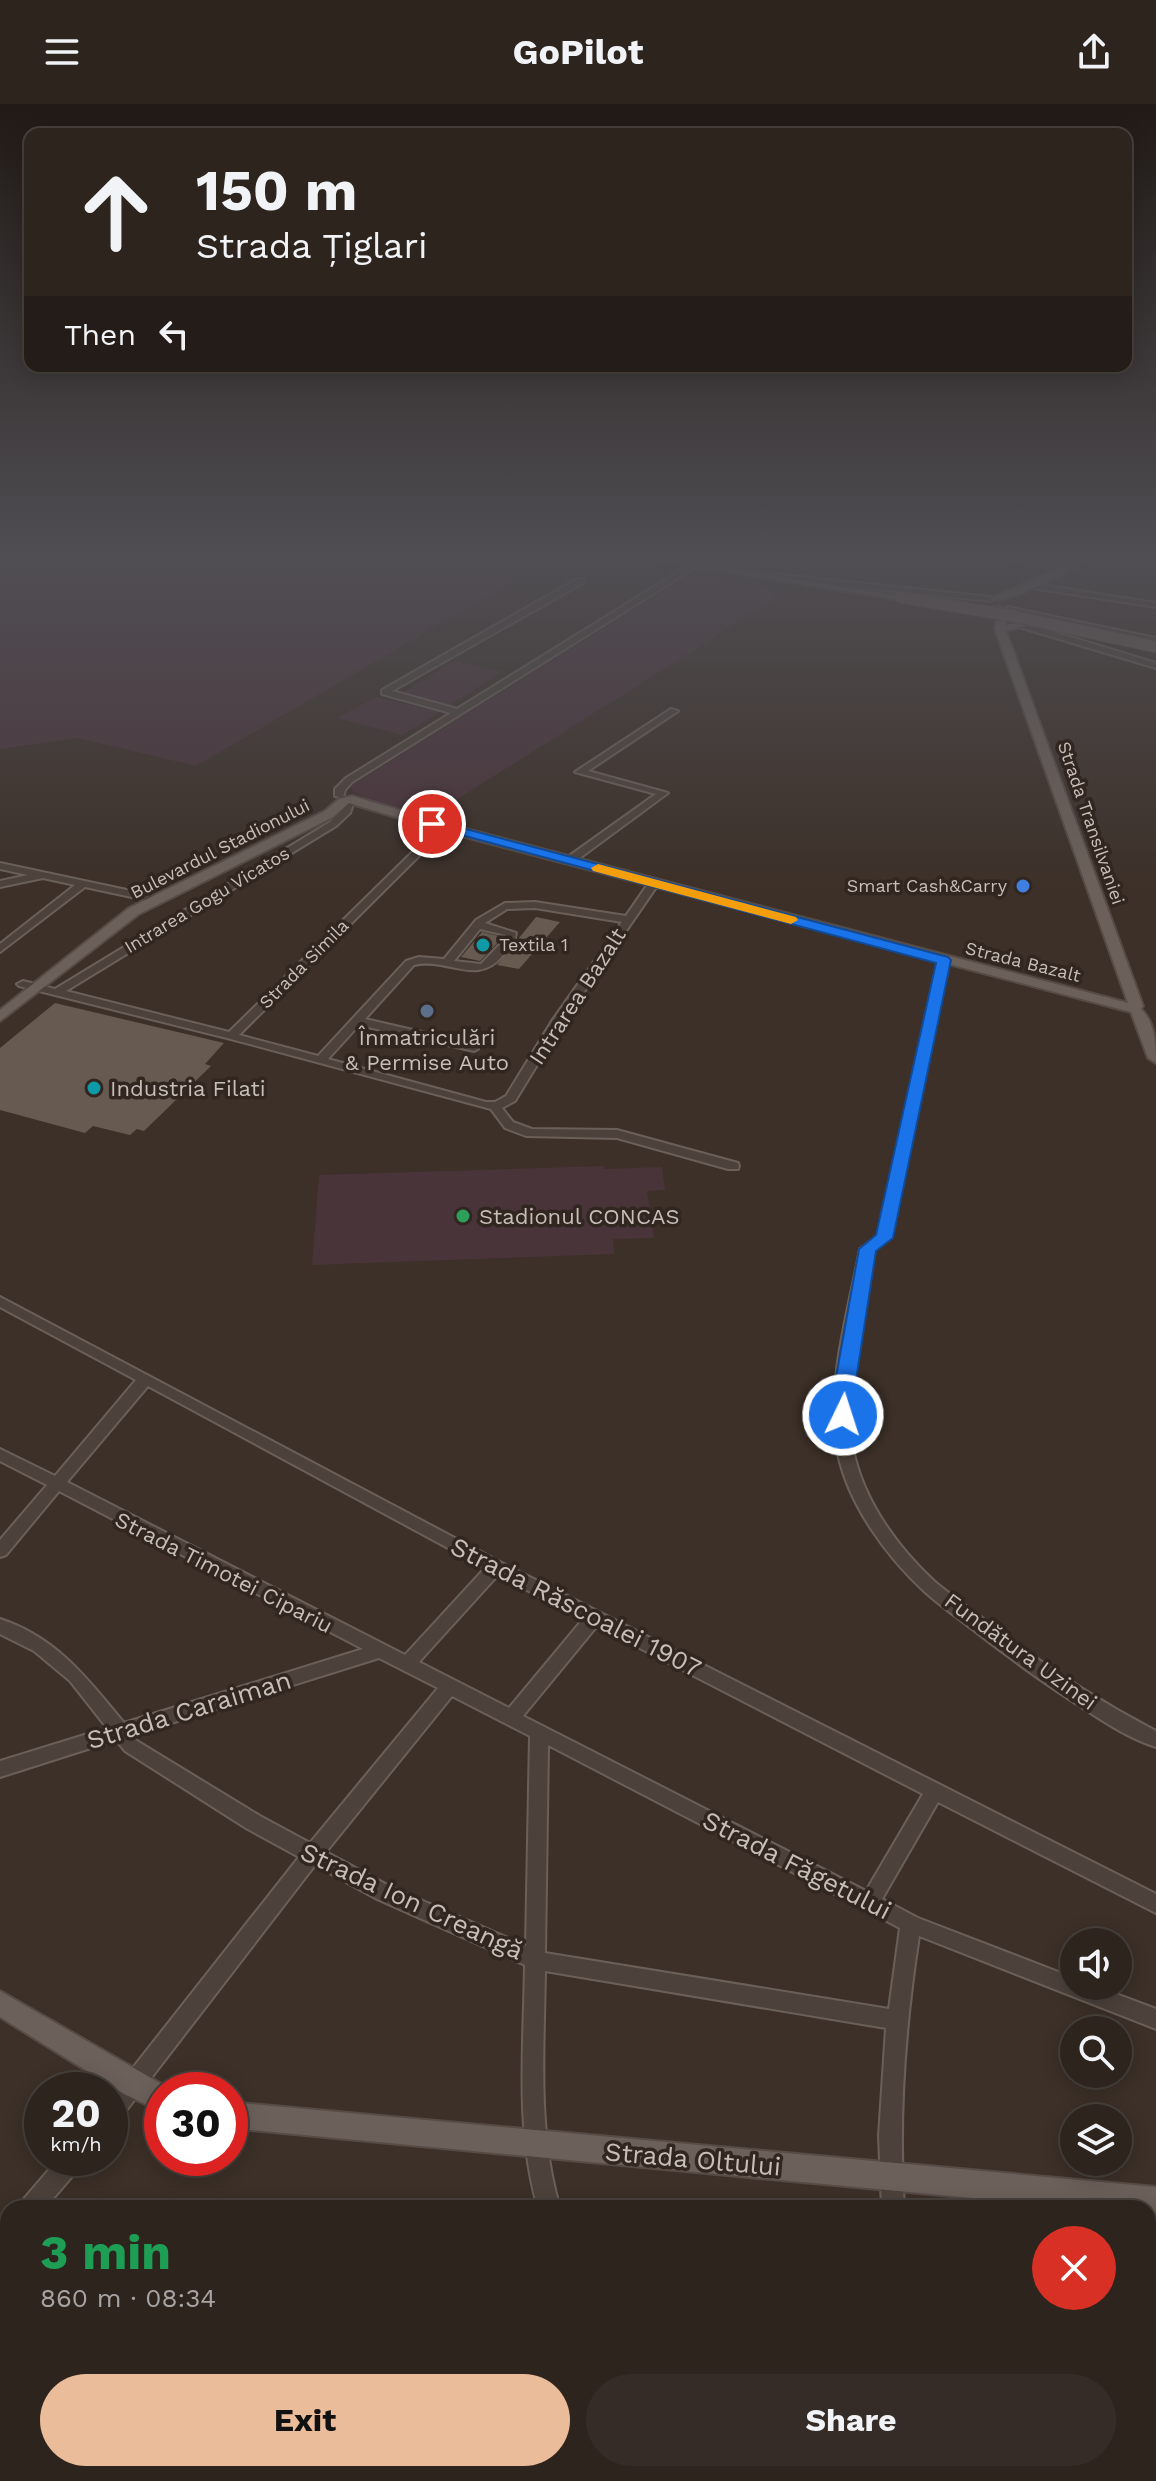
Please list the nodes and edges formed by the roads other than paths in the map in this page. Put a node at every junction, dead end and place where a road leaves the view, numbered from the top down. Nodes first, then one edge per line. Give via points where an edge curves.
1 (429, 667) edge
2 (531, 667) edge
3 (1019, 667) edge
4 (674, 711) dead end
5 (459, 712) junction
6 (344, 797) junction
7 (443, 827) junction
8 (569, 861) junction
9 (0, 866) edge
10 (44, 875) junction
11 (84, 883) junction
12 (654, 883) junction
13 (0, 884) edge
14 (149, 898) junction
15 (626, 919) junction
16 (479, 925) junction
17 (0, 949) edge
18 (943, 960) junction
19 (448, 962) junction
20 (30, 986) junction
21 (57, 992) junction
22 (0, 1002) edge
23 (1134, 1009) junction
24 (0, 1017) edge
25 (356, 1021) junction
26 (231, 1036) junction
27 (1152, 1038) edge
28 (474, 1047) dead end
29 (1156, 1058) edge
30 (321, 1060) junction
31 (496, 1105) junction
32 (733, 1166) dead end
33 (0, 1301) edge
34 (144, 1381) junction
35 (0, 1454) edge
36 (54, 1484) junction
37 (0, 1551) edge
38 (496, 1567) junction
39 (595, 1617) junction
40 (0, 1626) edge
41 (379, 1651) junction
42 (406, 1665) junction
43 (449, 1687) junction
44 (511, 1718) junction
45 (119, 1732) junction
46 (539, 1733) junction
47 (1156, 1740) edge
48 (0, 1769) edge
49 (935, 1790) junction
50 (312, 1855) junction
51 (870, 1902) junction
52 (1156, 1904) edge
53 (911, 1924) junction
54 (533, 1959) junction
55 (0, 2003) edge
56 (1156, 2019) edge
57 (896, 2020) junction
58 (134, 2085) junction
59 (144, 2090) edge
60 (128, 2092) edge
61 (248, 2117) edge
62 (536, 2145) junction
63 (890, 2175) junction
64 (58, 2176) edge
65 (38, 2200) edge
66 (547, 2200) edge
67 (892, 2200) edge
68 (1146, 2200) edge

1 - 5 street via 385,692
2 - 5 street, Intrarea Gogu Vicatos
3 - 23 main road, Strada Transilvaniei
4 - 8 street via 580,772 663,793
5 - 6 street, Intrarea Gogu Vicatos
6 - 7 main road, Strada Bazalt
6 - 14 main road, Bulevardul Stadionului via 329,814
6 - 21 street, Intrarea Gogu Vicatos via 347,811 333,824
7 - 8 main road, Strada Bazalt
7 - 26 street, Strada Simila
8 - 12 main road, Strada Bazalt
9 - 10 street
10 - 11 street
10 - 13 street
11 - 14 street
11 - 17 street
12 - 15 street, Intrarea Bazalt
12 - 18 main road, Strada Bazalt
14 - 20 main road, Bulevardul Stadionului
15 - 16 street via 520,904 505,906
15 - 31 street, Intrarea Bazalt via 511,1098
16 - 19 street
16 - 19 street via 505,930 511,938 484,967
18 - 23 main road, Strada Bazalt
18 - 47 street, Fundătura Uzinei via 884,1238 867,1249 843,1394 848,1459 868,1508 925,1582 1008,1648
19 - 25 street via 410,963
20 - 21 street
20 - 22 main road, Bulevardul Stadionului
20 - 24 main road, Bulevardul Stadionului
21 - 26 street
23 - 27 main road, Strada Transilvaniei
25 - 28 street
25 - 30 street
26 - 30 street, Strada Simila
27 - 29 main road, Strada Transilvaniei
30 - 31 street, Strada Simila
31 - 32 street via 509,1125 530,1133 617,1134
33 - 34 street, Strada Răscoalei 1907
34 - 36 street
34 - 38 street, Strada Răscoalei 1907
35 - 36 street, Strada Timotei Cipariu
36 - 37 street
36 - 41 street, Strada Timotei Cipariu
38 - 39 street, Strada Răscoalei 1907
38 - 42 street
39 - 44 street
39 - 49 street, Strada Răscoalei 1907
40 - 45 street, Strada Ion Creangă via 60,1660 90,1690
41 - 42 street, Strada Timotei Cipariu
41 - 45 street, Strada Caraiman
42 - 43 street, Strada Timotei Cipariu
43 - 44 street, Strada Făgetului
43 - 50 street
44 - 46 street, Strada Făgetului
45 - 48 street, Strada Caraiman
45 - 50 street, Strada Ion Creangă via 131,1746
46 - 51 street, Strada Făgetului
46 - 54 street
49 - 51 street
49 - 52 street, Strada Răscoalei 1907
50 - 54 street, Strada Ion Creangă
50 - 58 street
51 - 53 street, Strada Făgetului
53 - 56 street, Strada Făgetului
53 - 57 street
54 - 57 street, Strada Ion Creangă
54 - 62 street
55 - 58 main road
57 - 63 street
58 - 59 main road
58 - 60 street
61 - 62 main road, Strada Oltului
62 - 63 main road, Strada Oltului
62 - 66 street
63 - 67 street
63 - 68 main road, Strada Oltului
64 - 65 street

